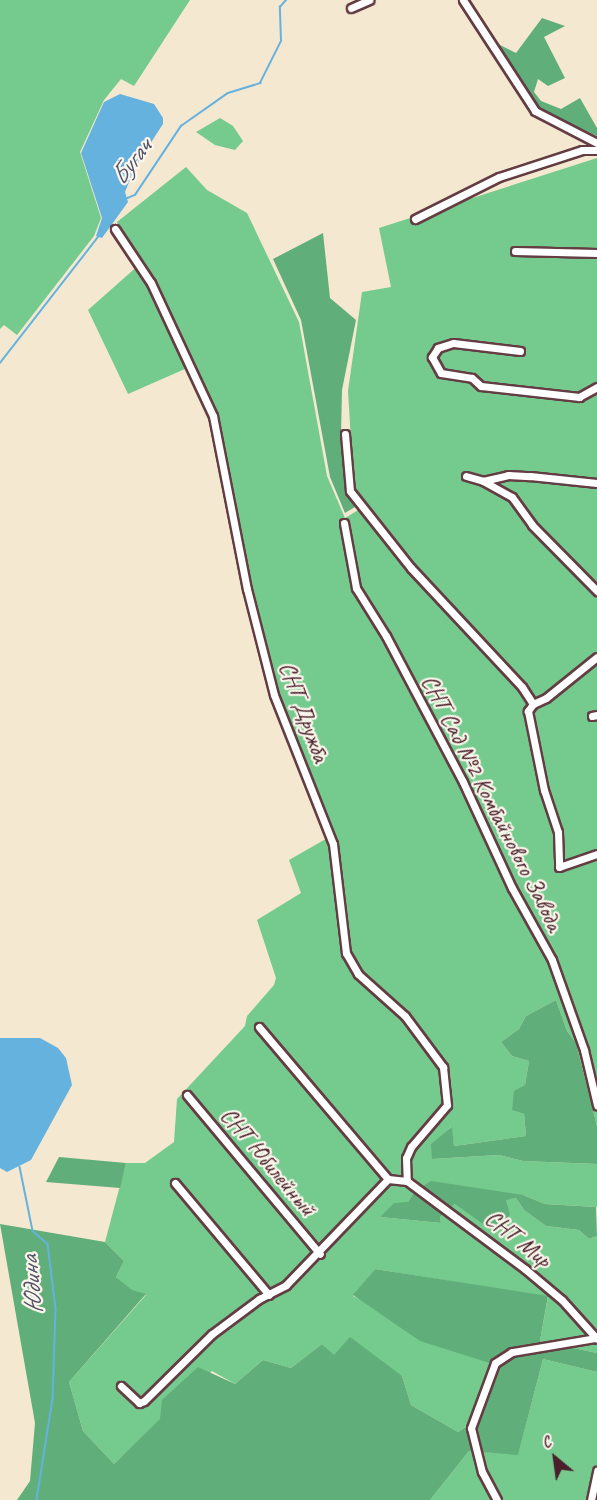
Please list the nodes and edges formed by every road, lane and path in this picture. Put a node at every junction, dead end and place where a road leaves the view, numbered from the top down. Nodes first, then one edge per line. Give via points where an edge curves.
1 (369, 0) edge
2 (463, 0) edge
3 (351, 9) dead end
4 (597, 143) edge
5 (597, 150) edge
6 (415, 219) dead end
7 (115, 229) dead end
8 (515, 251) dead end
9 (597, 253) edge
10 (520, 351) dead end
11 (597, 387) edge
12 (345, 434) dead end
13 (466, 476) dead end
14 (483, 481) junction
15 (597, 483) edge
16 (344, 523) dead end
17 (597, 591) edge
18 (597, 657) edge
19 (533, 704) junction
20 (597, 854) edge
21 (259, 1027) dead end
22 (187, 1095) dead end
23 (597, 1105) edge
24 (388, 1179) junction
25 (407, 1181) junction
26 (175, 1183) dead end
27 (320, 1254) junction
28 (269, 1295) junction
29 (597, 1339) edge
30 (121, 1386) dead end
31 (597, 1472) edge
32 (497, 1500) edge
33 (591, 1500) edge

1 - 3 street
2 - 4 street via 535,111
5 - 6 street via 582,150 499,177
7 - 25 street, СНТ Дружба via 151,283 213,416 247,589 274,695 333,844 346,953 358,974 405,1016 443,1067 447,1105 411,1147 406,1158
8 - 9 street
10 - 11 street via 453,343 438,348 432,357 441,373 472,378 481,386 579,397
12 - 19 street via 350,491 411,568
13 - 14 street
14 - 15 street via 508,475
14 - 17 street via 512,497 532,525
16 - 23 street, СНТ Сад №2 Комбайнового Завода via 356,588 386,636 463,782 512,888 552,960 584,1050
18 - 19 street
19 - 20 street, СНТ Сад №2 Комбайнового Завода via 528,711 544,790 558,832 559,867
21 - 24 street
22 - 27 street, СНТ Юбилейный
24 - 25 street
24 - 27 street, СНТ Юбилейный
25 - 29 street, СНТ Мир via 553,1292
26 - 28 street
27 - 28 street, СНТ Юбилейный
28 - 30 street, СНТ Юбилейный via 212,1334 144,1401 140,1403
29 - 32 street, СНТ Мир via 512,1352 495,1363 471,1428 482,1472
31 - 33 street

